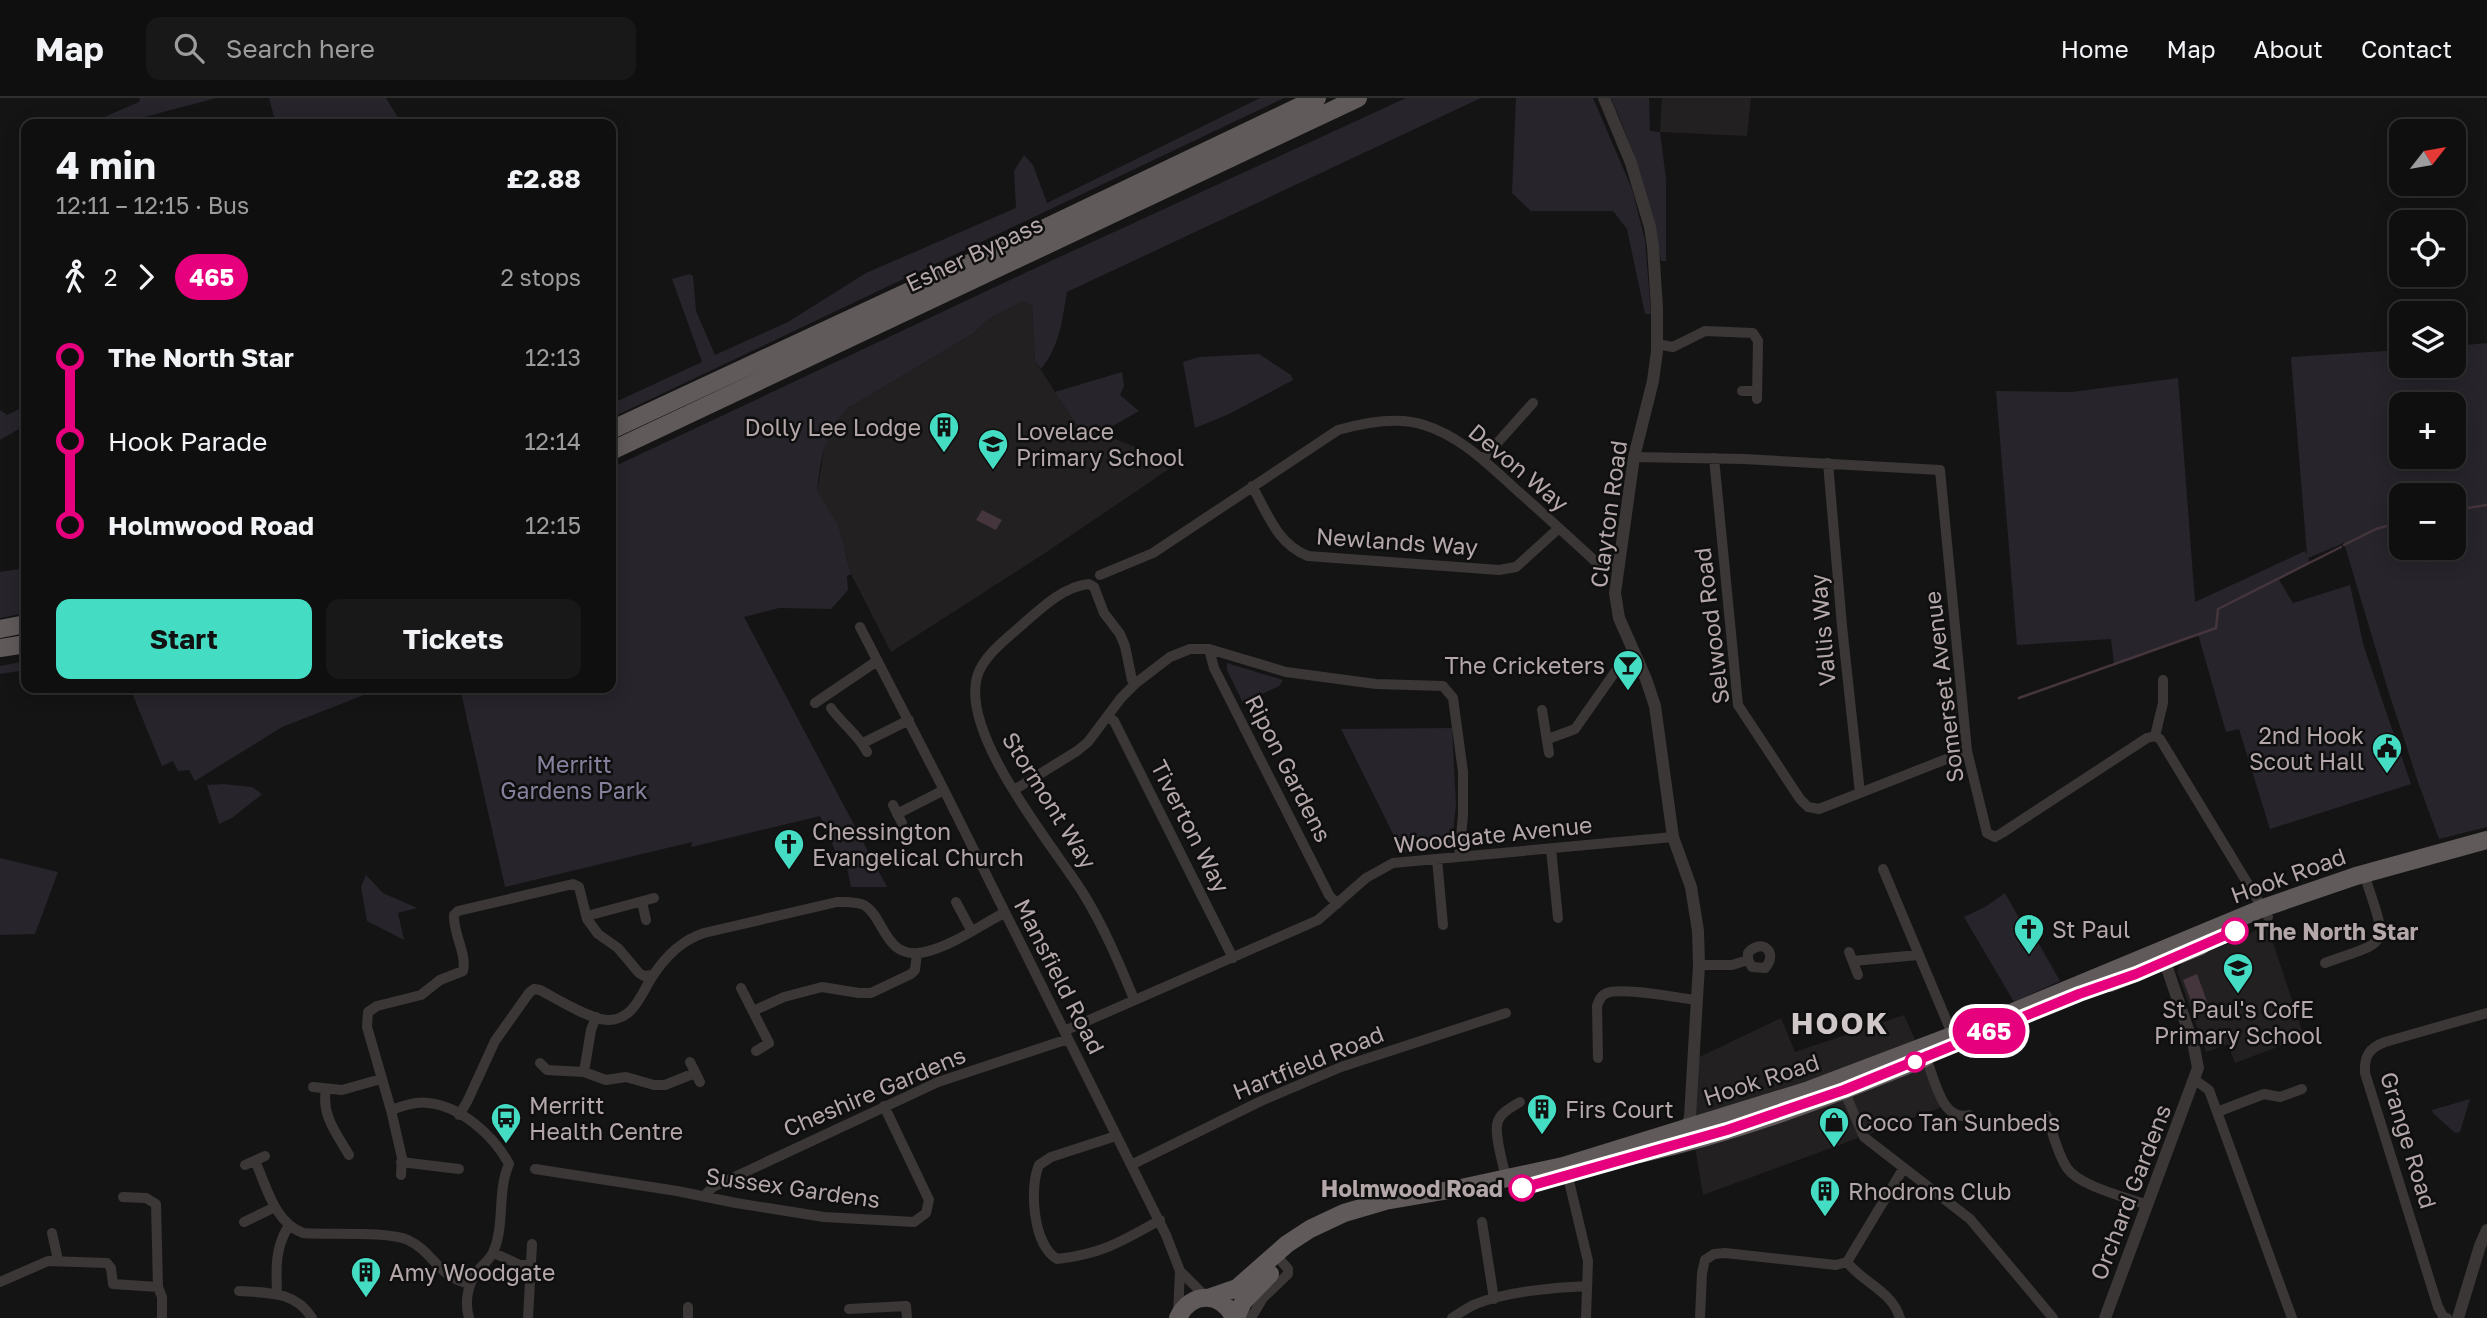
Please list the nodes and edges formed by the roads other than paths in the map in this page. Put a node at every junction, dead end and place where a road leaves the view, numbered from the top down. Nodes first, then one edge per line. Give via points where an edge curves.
1 (1317, 98) edge
2 (1358, 98) edge
3 (1604, 98) edge
4 (1657, 344) junction
5 (1742, 391) dead end
6 (1533, 403) dead end
7 (616, 428) edge
8 (616, 449) edge
9 (1634, 457) junction
10 (1714, 458) junction
11 (1482, 459) junction
12 (1828, 463) junction
13 (1252, 486) junction
14 (1559, 528) junction
15 (1618, 564) junction
16 (1100, 575) dead end
17 (21, 625) edge
18 (860, 627) dead end
19 (0, 629) edge
20 (21, 645) edge
21 (0, 648) edge
22 (1209, 649) junction
23 (877, 661) junction
24 (1639, 661) junction
25 (2163, 680) dead end
26 (1136, 683) junction
27 (815, 703) dead end
28 (831, 708) dead end
29 (1542, 710) dead end
30 (1108, 717) junction
31 (909, 720) junction
32 (2155, 736) junction
33 (1548, 738) junction
34 (1967, 751) junction
35 (1549, 752) dead end
36 (944, 790) junction
37 (1014, 790) junction
38 (1860, 793) junction
39 (897, 814) dead end
40 (1673, 836) junction
41 (2487, 840) edge
42 (1551, 849) junction
43 (2487, 850) edge
44 (1459, 857) junction
45 (1437, 859) junction
46 (1883, 869) dead end
47 (2367, 883) junction
48 (654, 898) dead end
49 (642, 902) junction
50 (956, 902) dead end
51 (1337, 904) junction
52 (1004, 913) junction
53 (2266, 913) junction
54 (587, 916) junction
55 (1558, 918) dead end
56 (646, 920) dead end
57 (1443, 925) dead end
58 (971, 930) junction
59 (917, 953) junction
60 (1918, 955) junction
61 (1233, 958) junction
62 (1748, 960) dead end
63 (2165, 962) junction
64 (2325, 963) dead end
65 (1699, 965) junction
66 (653, 975) junction
67 (1858, 975) dead end
68 (741, 988) dead end
69 (1134, 999) junction
70 (1697, 1000) junction
71 (753, 1012) junction
72 (1506, 1013) dead end
73 (2487, 1013) edge
74 (596, 1017) junction
75 (1066, 1035) junction
76 (1953, 1036) junction
77 (756, 1051) dead end
78 (1598, 1058) dead end
79 (1926, 1058) junction
80 (540, 1063) dead end
81 (584, 1072) junction
82 (695, 1072) dead end
83 (381, 1079) junction
84 (2195, 1080) junction
85 (1842, 1084) junction
86 (313, 1087) dead end
87 (2302, 1089) dead end
88 (326, 1090) junction
89 (1520, 1102) dead end
90 (884, 1106) junction
91 (391, 1110) junction
92 (2217, 1112) junction
93 (459, 1115) junction
94 (1969, 1115) dead end
95 (2047, 1116) dead end
96 (1686, 1135) junction
97 (1116, 1136) junction
98 (349, 1155) dead end
99 (255, 1161) dead end
100 (401, 1163) junction
101 (1132, 1165) junction
102 (459, 1169) dead end
103 (535, 1169) dead end
104 (1903, 1169) junction
105 (401, 1175) dead end
106 (1506, 1180) junction
107 (1570, 1184) junction
108 (704, 1196) junction
109 (123, 1197) dead end
110 (2147, 1205) junction
111 (275, 1207) junction
112 (1160, 1220) junction
113 (244, 1222) dead end
114 (1482, 1222) dead end
115 (288, 1227) junction
116 (2487, 1231) edge
117 (52, 1233) dead end
118 (532, 1244) dead end
119 (494, 1253) junction
120 (58, 1260) junction
121 (534, 1260) junction
122 (1282, 1262) junction
123 (1847, 1262) junction
124 (1180, 1272) junction
125 (1, 1278) edge
126 (470, 1283) junction
127 (1587, 1286) junction
128 (158, 1287) junction
129 (239, 1292) dead end
130 (277, 1293) junction
131 (1209, 1297) junction
132 (1494, 1298) junction
133 (849, 1309) dead end
134 (162, 1318) edge
135 (312, 1318) edge
136 (469, 1318) edge
137 (528, 1318) edge
138 (907, 1318) edge
139 (1178, 1318) edge
140 (1235, 1318) edge
141 (1251, 1318) edge
142 (1452, 1318) edge
143 (1586, 1318) edge
144 (1700, 1318) edge
145 (1900, 1318) edge
146 (2053, 1318) edge
147 (2105, 1318) edge
148 (2292, 1318) edge
149 (2447, 1318) edge
150 (2458, 1318) edge

1 - 7 highway, Esher Bypass
2 - 8 highway, Esher Bypass
3 - 4 street, Clayton Road via 1632,163 1650,227
4 - 5 street via 1673,347 1705,331 1752,334 1758,341 1757,395
4 - 9 street, Clayton Road
6 - 11 street
9 - 10 street, Somerset Avenue
9 - 15 street, Clayton Road
10 - 12 street, Somerset Avenue
10 - 38 street, Selwood Road via 1738,705 1808,807 1819,809
11 - 13 street, Devon Way via 1445,433 1422,424 1355,425 1338,430
11 - 14 street, Devon Way
12 - 34 street, Somerset Avenue via 1934,468 1942,473
12 - 38 street, Vallis Way
13 - 14 street, Newlands Way via 1283,542 1308,556 1499,570 1516,567
13 - 16 street, Devon Way via 1153,553
14 - 15 street, Devon Way via 1596,562
15 - 24 street, Clayton Road via 1615,593 1619,618
17 - 19 highway
18 - 23 street, Mansfield Road
20 - 21 highway
22 - 26 street via 1189,649 1170,657
22 - 44 street via 1286,673 1376,684 1443,686 1453,698 1463,772
22 - 51 street, Ripon Gardens via 1220,679
23 - 27 street via 827,689
23 - 31 street, Mansfield Road
24 - 33 street via 1615,672 1574,729
24 - 40 street, Clayton Road via 1655,706
25 - 32 street
26 - 30 street
26 - 37 street, Stormont Way via 1120,634 1104,613 1094,587 1079,585 1037,612 994,652 976,679 980,722
28 - 31 street via 865,747
29 - 33 street
30 - 37 street via 1077,751
30 - 61 street, Tiverton Way
31 - 36 street, Mansfield Road
32 - 34 street, Somerset Avenue via 1995,837 1987,833
32 - 53 street
33 - 35 street
34 - 38 street, Selwood Road
36 - 39 street
36 - 52 street, Mansfield Road
37 - 69 street, Stormont Way via 1095,913
40 - 42 street, Woodgate Avenue
40 - 65 street, Clayton Road via 1691,887
41 - 53 highway, Hook Road via 2356,876
42 - 44 street, Woodgate Avenue
42 - 55 street
43 - 47 highway, Hook Road
44 - 45 street, Woodgate Avenue
45 - 51 street, Woodgate Avenue via 1380,868
45 - 57 street
46 - 60 street
47 - 53 highway, Hook Road
47 - 64 street via 2381,937 2374,945
48 - 49 street
49 - 54 street
49 - 56 street
50 - 58 street
51 - 61 street, Woodgate Avenue via 1318,920
52 - 58 street
52 - 75 street, Mansfield Road
53 - 63 highway, Hook Road
53 - 76 highway, Hook Road
54 - 66 street via 598,934 618,948 634,969 644,976
54 - 83 street via 579,887 573,884 458,911 454,922 463,971 440,980 421,995 377,1006 368,1013 367,1027
58 - 59 street
59 - 66 street via 888,939 867,907 837,902 692,937
59 - 71 street via 911,974 871,993 822,987 784,997
60 - 67 street via 1851,957
60 - 76 street
61 - 69 street, Woodgate Avenue
62 - 65 street
63 - 79 highway, Hook Road
63 - 84 street via 2197,1058
65 - 70 street, Clayton Road
66 - 74 street via 634,1009 608,1020
68 - 71 street
69 - 75 street, Woodgate Avenue
70 - 78 street via 1608,992 1597,1006
70 - 96 street, Clayton Road
71 - 77 street via 769,1043
72 - 101 street, Hartfield Road via 1341,1067
73 - 149 street, Grange Road via 2385,1042 2367,1053 2364,1062 2438,1307
74 - 81 street
74 - 93 street via 534,989 495,1041
75 - 90 street, Cheshire Gardens
75 - 97 street, Mansfield Road
76 - 85 highway, Hook Road
79 - 85 highway, Hook Road
79 - 94 street via 1945,1106 1961,1118
80 - 81 street via 547,1070
81 - 82 street via 606,1080 626,1077 654,1085
83 - 88 street
83 - 91 street
84 - 92 street via 2209,1090
84 - 110 street, Orchard Gardens
85 - 96 highway, Hook Road
85 - 104 street via 1864,1137
86 - 88 street
87 - 92 street via 2280,1097 2264,1094
88 - 98 street via 325,1111 347,1141
89 - 106 street via 1504,1113 1496,1128
90 - 108 street, Cheshire Gardens via 713,1187
90 - 108 street, Sussex Gardens via 929,1200 926,1213 914,1222 824,1217
91 - 93 street via 425,1102
91 - 100 street
92 - 148 street
93 - 119 street via 485,1132 509,1164
95 - 110 street via 2061,1156 2078,1179
96 - 106 highway, Hook Road
96 - 107 highway, Hook Road
97 - 101 street, Mansfield Road
97 - 112 street via 1039,1165 1034,1209 1045,1249 1056,1259 1087,1255
99 - 111 street
100 - 102 street
100 - 105 street
101 - 112 street, Mansfield Road
103 - 108 street, Sussex Gardens
104 - 123 street
104 - 146 street via 1970,1219
106 - 131 highway, Hook Road via 1385,1201 1344,1213 1287,1244 1237,1288
107 - 122 highway, Hook Road via 1373,1214 1319,1235
107 - 127 street via 1587,1249
109 - 128 street via 146,1198 156,1204
110 - 147 street, Orchard Gardens
111 - 113 street
111 - 115 street
112 - 124 street, Mansfield Road
114 - 132 street
115 - 126 street via 303,1233 402,1238 420,1247 449,1276
115 - 130 street via 277,1253
116 - 150 street
117 - 120 street
118 - 121 street
119 - 121 street via 520,1265
119 - 126 street
120 - 125 street
120 - 128 street via 107,1263 113,1284
121 - 137 street
122 - 140 highway, Hook Road via 1253,1290
122 - 141 street via 1288,1274
123 - 144 street via 1836,1265 1714,1254 1705,1260 1702,1273
123 - 145 street via 1888,1296
124 - 131 street, Mansfield Road
124 - 139 street, Mansfield Road
126 - 136 street
127 - 132 street
127 - 143 street
128 - 134 street
129 - 130 street
130 - 135 street via 295,1300
131 - 139 highway, Hook Road via 1188,1303
131 - 140 highway via 1222,1301
132 - 142 street
133 - 138 street via 906,1306

